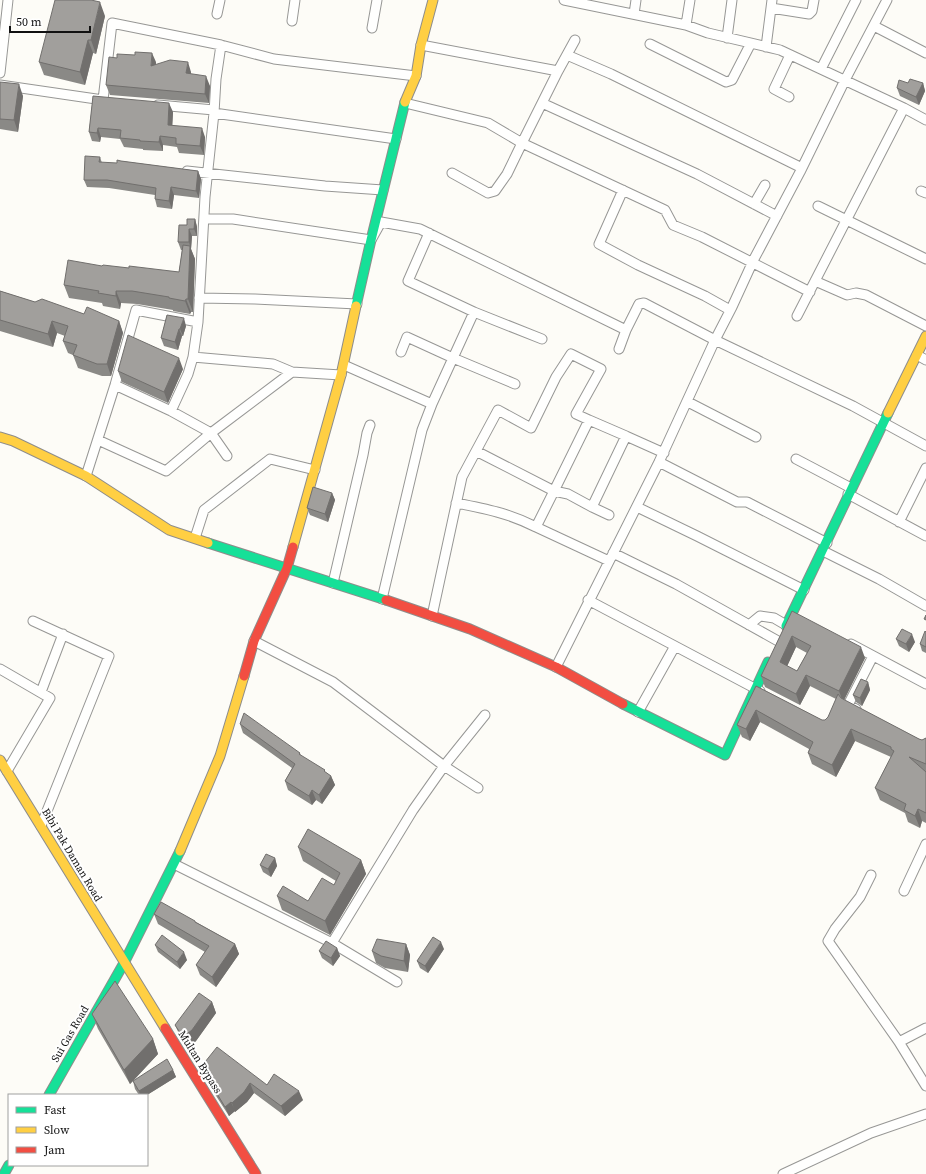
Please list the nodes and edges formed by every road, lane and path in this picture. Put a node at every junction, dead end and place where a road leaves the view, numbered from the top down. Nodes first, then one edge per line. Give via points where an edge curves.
1 (8, 0) edge
2 (220, 0) edge
3 (296, 0) edge
4 (378, 0) edge
5 (433, 0) edge
6 (564, 0) edge
7 (636, 0) edge
8 (690, 0) edge
9 (732, 0) edge
10 (814, 0) edge
11 (856, 0) edge
12 (887, 0) edge
13 (581, 2) edge
14 (772, 4) edge
15 (217, 14) dead end
16 (634, 14) junction
17 (292, 21) dead end
18 (686, 25) junction
19 (874, 26) junction
20 (372, 28) dead end
21 (727, 38) junction
22 (575, 40) dead end
23 (751, 43) junction
24 (650, 44) dead end
25 (221, 45) junction
26 (422, 45) junction
27 (766, 47) junction
28 (926, 53) edge
29 (567, 55) junction
30 (790, 55) junction
31 (821, 69) junction
32 (558, 70) junction
33 (0, 73) edge
34 (416, 76) junction
35 (845, 80) junction
36 (0, 85) edge
37 (789, 97) dead end
38 (405, 103) junction
39 (542, 103) junction
40 (150, 104) edge
41 (904, 108) junction
42 (214, 111) junction
43 (926, 120) edge
44 (396, 139) junction
45 (522, 143) junction
46 (802, 168) junction
47 (178, 170) edge
48 (452, 173) dead end
49 (208, 174) junction
50 (764, 185) dead end
51 (383, 190) junction
52 (624, 190) junction
53 (754, 204) junction
54 (818, 206) dead end
55 (776, 216) junction
56 (204, 219) junction
57 (846, 220) junction
58 (429, 234) junction
59 (371, 240) junction
60 (926, 259) edge
61 (752, 262) junction
62 (815, 281) junction
63 (810, 292) junction
64 (199, 298) junction
65 (357, 304) junction
66 (730, 310) junction
67 (474, 312) junction
68 (797, 316) dead end
69 (198, 322) junction
70 (926, 326) edge
71 (626, 330) junction
72 (926, 336) edge
73 (542, 339) dead end
74 (715, 340) junction
75 (619, 349) dead end
76 (401, 352) dead end
77 (917, 355) junction
78 (192, 358) junction
79 (453, 358) junction
80 (926, 360) edge
81 (344, 365) junction
82 (292, 372) junction
83 (342, 375) junction
84 (515, 384) dead end
85 (115, 385) junction
86 (688, 402) junction
87 (432, 404) junction
88 (172, 411) junction
89 (589, 420) junction
90 (883, 423) junction
91 (370, 425) dead end
92 (211, 433) junction
93 (626, 436) junction
94 (756, 436) dead end
95 (0, 437) edge
96 (98, 440) junction
97 (926, 446) edge
98 (476, 451) junction
99 (664, 453) junction
100 (227, 456) dead end
101 (796, 459) dead end
102 (659, 462) junction
103 (926, 468) edge
104 (315, 470) junction
105 (86, 476) junction
106 (554, 491) junction
107 (849, 491) junction
108 (456, 503) junction
109 (592, 507) junction
110 (637, 507) junction
111 (609, 515) dead end
112 (899, 522) junction
113 (536, 527) junction
114 (926, 536) edge
115 (195, 538) junction
116 (825, 547) junction
117 (611, 557) junction
118 (287, 568) junction
119 (333, 583) junction
120 (804, 590) junction
121 (382, 599) junction
122 (588, 600) junction
123 (926, 606) edge
124 (432, 616) junction
125 (33, 621) dead end
126 (749, 625) junction
127 (786, 625) junction
128 (63, 634) junction
129 (840, 638) edge
130 (254, 641) junction
131 (675, 646) junction
132 (775, 648) junction
133 (873, 656) junction
134 (556, 668) junction
135 (0, 669) edge
136 (926, 684) edge
137 (756, 688) junction
138 (41, 692) junction
139 (769, 695) edge
140 (638, 712) junction
141 (485, 715) dead end
142 (867, 715) edge
143 (0, 760) edge
144 (444, 766) junction
145 (7, 770) junction
146 (478, 788) dead end
147 (40, 826) junction
148 (926, 844) edge
149 (174, 864) junction
150 (871, 875) dead end
151 (904, 891) dead end
152 (332, 943) junction
153 (124, 963) junction
154 (397, 982) dead end
155 (926, 1028) edge
156 (899, 1042) junction
157 (926, 1086) edge
158 (50, 1094) edge
159 (926, 1114) edge
160 (256, 1174) edge
161 (783, 1174) edge

1 - 33 street
2 - 15 street
3 - 17 street
4 - 20 street
5 - 26 street, Sui Gas Road
6 - 13 street
7 - 16 street
8 - 18 street
9 - 21 street
10 - 14 street via 812,11 808,14
11 - 31 street
12 - 19 street
13 - 16 street
14 - 27 street
16 - 18 street
18 - 21 street
19 - 28 street
19 - 35 street
21 - 23 street
22 - 29 street
23 - 24 street via 732,80 726,82
23 - 27 street
25 - 34 street via 274,58
25 - 36 street via 112,23 107,100
25 - 42 street
26 - 32 street
26 - 34 street, Sui Gas Road
27 - 30 street
29 - 32 street
29 - 46 street
30 - 31 street
30 - 37 street via 774,89
31 - 35 street
32 - 39 street
34 - 38 street, Sui Gas Road
35 - 41 street
35 - 46 street
38 - 44 street, Sui Gas Road
38 - 45 street via 488,123
39 - 45 street
39 - 53 street via 697,174
40 - 42 street
41 - 43 street
41 - 57 street
42 - 44 street
42 - 49 street
44 - 51 street, Sui Gas Road
45 - 48 street via 507,174 495,191 488,193
45 - 52 street
46 - 55 street
47 - 49 street
49 - 51 street
49 - 56 street
50 - 53 street
51 - 59 street, Sui Gas Road
52 - 61 street via 665,210 673,224
52 - 66 street via 599,244
53 - 55 street
54 - 57 street
55 - 61 street
56 - 59 street via 233,219
56 - 64 street
57 - 60 street
57 - 62 street
58 - 59 street via 420,229 381,222
58 - 67 street via 408,281
58 - 71 street
59 - 65 street, Sui Gas Road
61 - 63 street
61 - 66 street
62 - 63 street
62 - 70 street via 847,295 866,295
63 - 68 street
64 - 65 street
64 - 69 street
65 - 81 street, Sui Gas Road
66 - 74 street
67 - 73 street
67 - 79 street
69 - 78 street
69 - 85 street via 136,310
71 - 74 street via 640,304 644,303
71 - 75 street
72 - 77 street
74 - 86 street
74 - 90 street
76 - 79 street via 408,337
77 - 80 street
77 - 90 street
78 - 82 street via 273,364
78 - 88 street
79 - 84 street
79 - 87 street
81 - 83 street, Sui Gas Road
81 - 87 street
82 - 83 street
82 - 92 street
83 - 104 street, Sui Gas Road
85 - 88 street
85 - 96 street
86 - 94 street
86 - 99 street
87 - 121 street via 422,430
88 - 92 street
89 - 93 street
89 - 98 street via 576,414 601,369 571,354 556,377 531,428 498,410
89 - 106 street
90 - 97 street
90 - 107 street
91 - 119 street
92 - 96 street via 166,471
92 - 100 street
93 - 99 street
93 - 109 street
95 - 105 street
96 - 105 street
98 - 106 street
98 - 108 street via 462,477
99 - 102 street
101 - 107 street
102 - 110 street
102 - 116 street via 738,502 747,502
103 - 112 street
104 - 115 street via 270,459 204,510
104 - 118 street, Sui Gas Road
105 - 115 street via 169,530
106 - 109 street via 568,494
106 - 113 street
107 - 112 street
107 - 116 street
108 - 113 street via 498,512
108 - 124 street
109 - 111 street
110 - 117 street
110 - 120 street
112 - 114 street
113 - 117 street
115 - 118 street
116 - 120 street
116 - 123 street
117 - 122 street
117 - 126 street via 676,584
118 - 119 street
118 - 130 street, Sui Gas Road
119 - 121 street
120 - 127 street via 797,615
121 - 124 street
122 - 131 street
122 - 134 street
124 - 134 street via 470,629
125 - 128 street
126 - 127 street via 760,616 774,618
126 - 132 street
127 - 132 street
128 - 138 street
128 - 147 street via 109,656
129 - 133 street
130 - 144 street via 333,682
130 - 149 street, Sui Gas Road via 220,756
131 - 137 street
131 - 140 street
132 - 137 street
133 - 136 street
133 - 142 street via 848,705
134 - 140 street
135 - 138 street
137 - 139 street
137 - 140 street via 725,755
138 - 145 street via 50,698
141 - 144 street
143 - 145 street, Bibi Pak Daman Road
144 - 146 street
144 - 152 street
145 - 147 street, Bibi Pak Daman Road
147 - 153 street, Bibi Pak Daman Road
148 - 151 street
149 - 152 street
149 - 153 street, Sui Gas Road
150 - 156 street via 860,897 828,941
152 - 154 street
153 - 158 street, Sui Gas Road
153 - 160 street, Multan Bypass
155 - 156 street
156 - 157 street
159 - 161 street via 871,1133

